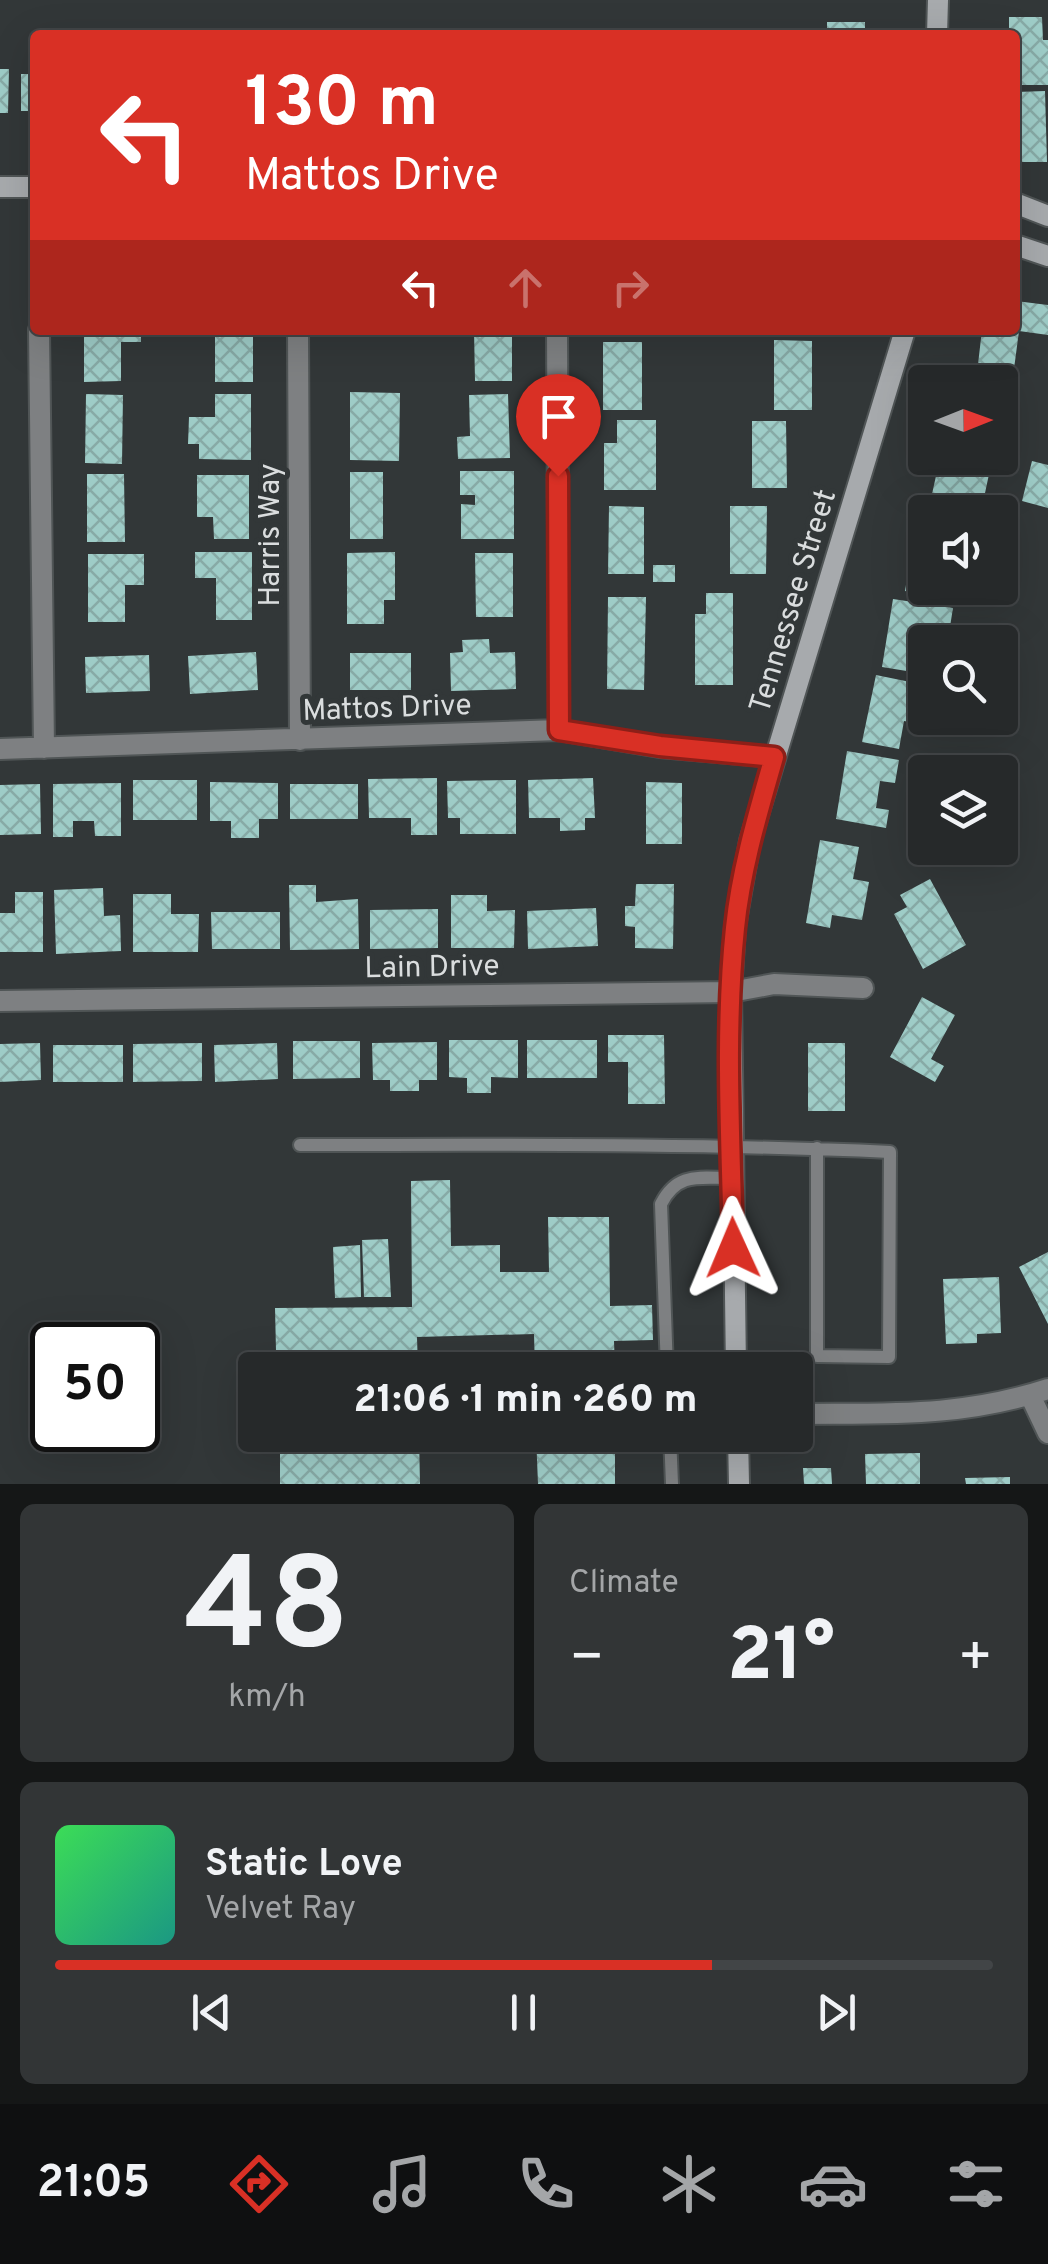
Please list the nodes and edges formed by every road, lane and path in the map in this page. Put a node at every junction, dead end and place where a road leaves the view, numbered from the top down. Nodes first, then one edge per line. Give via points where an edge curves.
1 (938, 0) edge
2 (938, 30) edge
3 (30, 187) edge
4 (0, 188) edge
5 (1020, 205) edge
6 (1048, 216) edge
7 (1020, 247) edge
8 (1048, 256) edge
9 (39, 335) edge
10 (298, 335) edge
11 (556, 335) edge
12 (903, 335) edge
13 (559, 730) junction
14 (300, 740) junction
15 (44, 748) junction
16 (0, 749) edge
17 (774, 757) junction
18 (863, 988) dead end
19 (731, 992) junction
20 (0, 1002) edge
21 (300, 1145) dead end
22 (732, 1145) junction
23 (817, 1148) junction
24 (731, 1178) junction
25 (667, 1352) edge
26 (736, 1352) edge
27 (1039, 1392) edge
28 (813, 1414) edge
29 (1048, 1433) edge
30 (671, 1452) edge
31 (738, 1452) edge
32 (672, 1484) edge
33 (739, 1484) edge

1 - 2 main road
3 - 4 main road
5 - 6 main road
7 - 8 main road
9 - 15 street
10 - 14 street, Harris Way
11 - 13 street
12 - 17 main road, Tennessee Street
13 - 14 street, Mattos Drive
13 - 17 street, Mattos Drive
14 - 15 street, Mattos Drive
15 - 16 street, Mattos Drive
17 - 19 main road, Tennessee Street via 750,840
18 - 19 street, Lain Drive via 774,984
19 - 20 street, Lain Drive
19 - 22 main road, Tennessee Street
21 - 22 lane
22 - 23 lane
22 - 24 main road, Tennessee Street
23 - 23 lane via 890,1152 889,1357 817,1356
24 - 25 lane via 687,1178 669,1188 661,1204
24 - 26 main road, Tennessee Street
27 - 28 street via 942,1413
27 - 29 street
30 - 32 lane
31 - 33 main road

